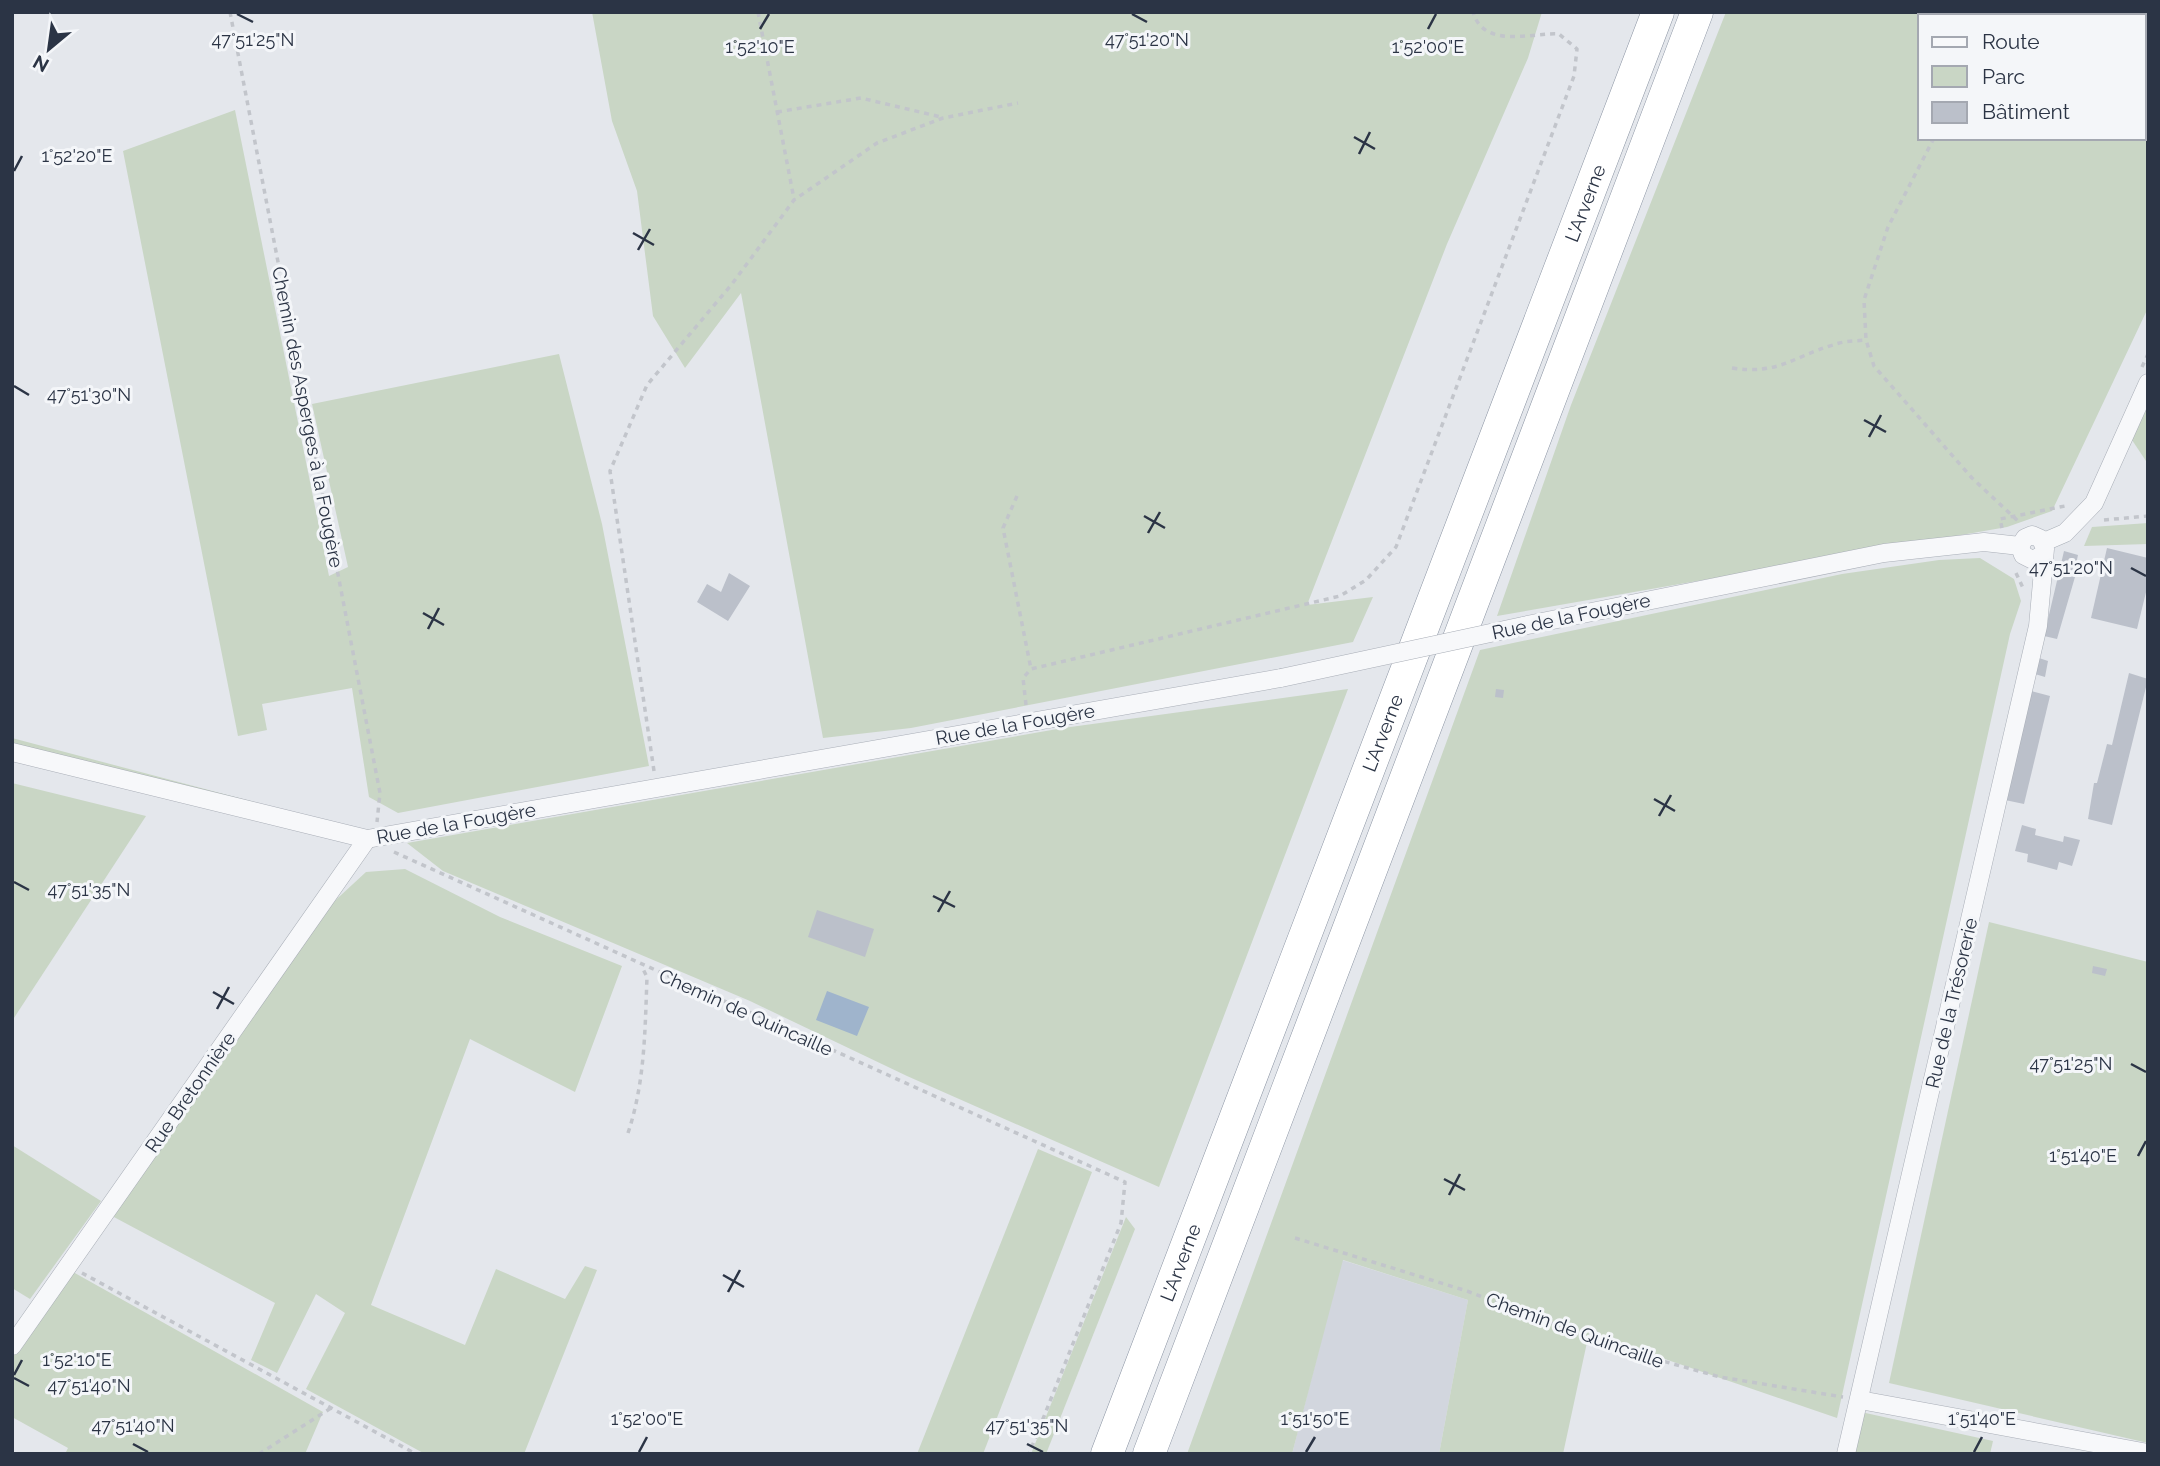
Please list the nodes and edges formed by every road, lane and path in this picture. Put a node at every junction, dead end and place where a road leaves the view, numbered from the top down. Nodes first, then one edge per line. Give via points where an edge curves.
1 (230, 12) edge
2 (758, 12) edge
3 (1473, 12) edge
4 (1658, 12) edge
5 (1697, 12) edge
6 (1018, 103) dead end
7 (777, 112) junction
8 (943, 118) junction
9 (1933, 140) edge
10 (794, 200) junction
11 (1866, 340) junction
12 (1732, 368) dead end
13 (2148, 383) edge
14 (1017, 496) dead end
15 (2070, 502) dead end
16 (2148, 516) edge
17 (2014, 518) junction
18 (2000, 519) dead end
19 (2074, 522) junction
20 (2029, 543) junction
21 (2038, 626) junction
22 (1031, 669) junction
23 (1028, 722) junction
24 (12, 752) edge
25 (657, 786) junction
26 (377, 822) junction
27 (387, 823) dead end
28 (367, 830) junction
29 (641, 965) junction
30 (628, 1133) dead end
31 (1295, 1238) dead end
32 (69, 1265) junction
33 (12, 1346) edge
34 (1860, 1400) junction
35 (331, 1408) junction
36 (2148, 1453) edge
37 (259, 1454) edge
38 (416, 1454) edge
39 (1029, 1454) edge
40 (1107, 1454) edge
41 (1149, 1454) edge
42 (1846, 1454) edge

1 - 26 path, Chemin des Asperges à la Fougère via 380,793
2 - 7 path
3 - 22 path via 1483,27 1496,34 1559,34 1577,49 1574,76 1396,547 1366,580 1340,596
4 - 40 highway, L'Arverne
5 - 41 highway, L'Arverne
6 - 8 path
7 - 8 path via 861,98
7 - 10 path
8 - 10 path via 877,143
9 - 11 path via 1888,227 1864,300
10 - 25 path via 732,284 647,384 610,471
11 - 12 path via 1833,345 1788,365
11 - 17 path via 1874,366 1972,478
13 - 19 street via 2094,503
14 - 22 path via 1003,528
15 - 17 path via 2060,509
16 - 19 path
17 - 18 path
17 - 20 path
19 - 20 street via 2065,533
20 - 21 street, Rue de la Trésorerie
20 - 21 path via 1999,558 2016,572
20 - 23 street, Rue de la Fougère, bridge via 1984,542 1884,553 1281,678
21 - 34 street, Rue de la Trésorerie
22 - 23 path via 1023,678
23 - 25 street, Rue de la Fougère
24 - 28 street, Rue de la Fougère
25 - 28 street, Rue de la Fougère
26 - 27 path, Rue de la Fougère
26 - 28 path, Rue de la Fougère
28 - 29 path, Chemin de Quincaille via 420,866
28 - 32 street, Rue Bretonnière
29 - 30 path via 648,977 644,1060
29 - 39 path, Chemin de Quincaille via 1125,1182 1121,1223
31 - 34 path, Chemin de Quincaille via 1466,1291 1616,1348 1720,1377
32 - 33 street, Rue Bretonnière
32 - 35 path
34 - 36 street
34 - 42 street, Rue de la Trésorerie
35 - 37 path
35 - 38 path

